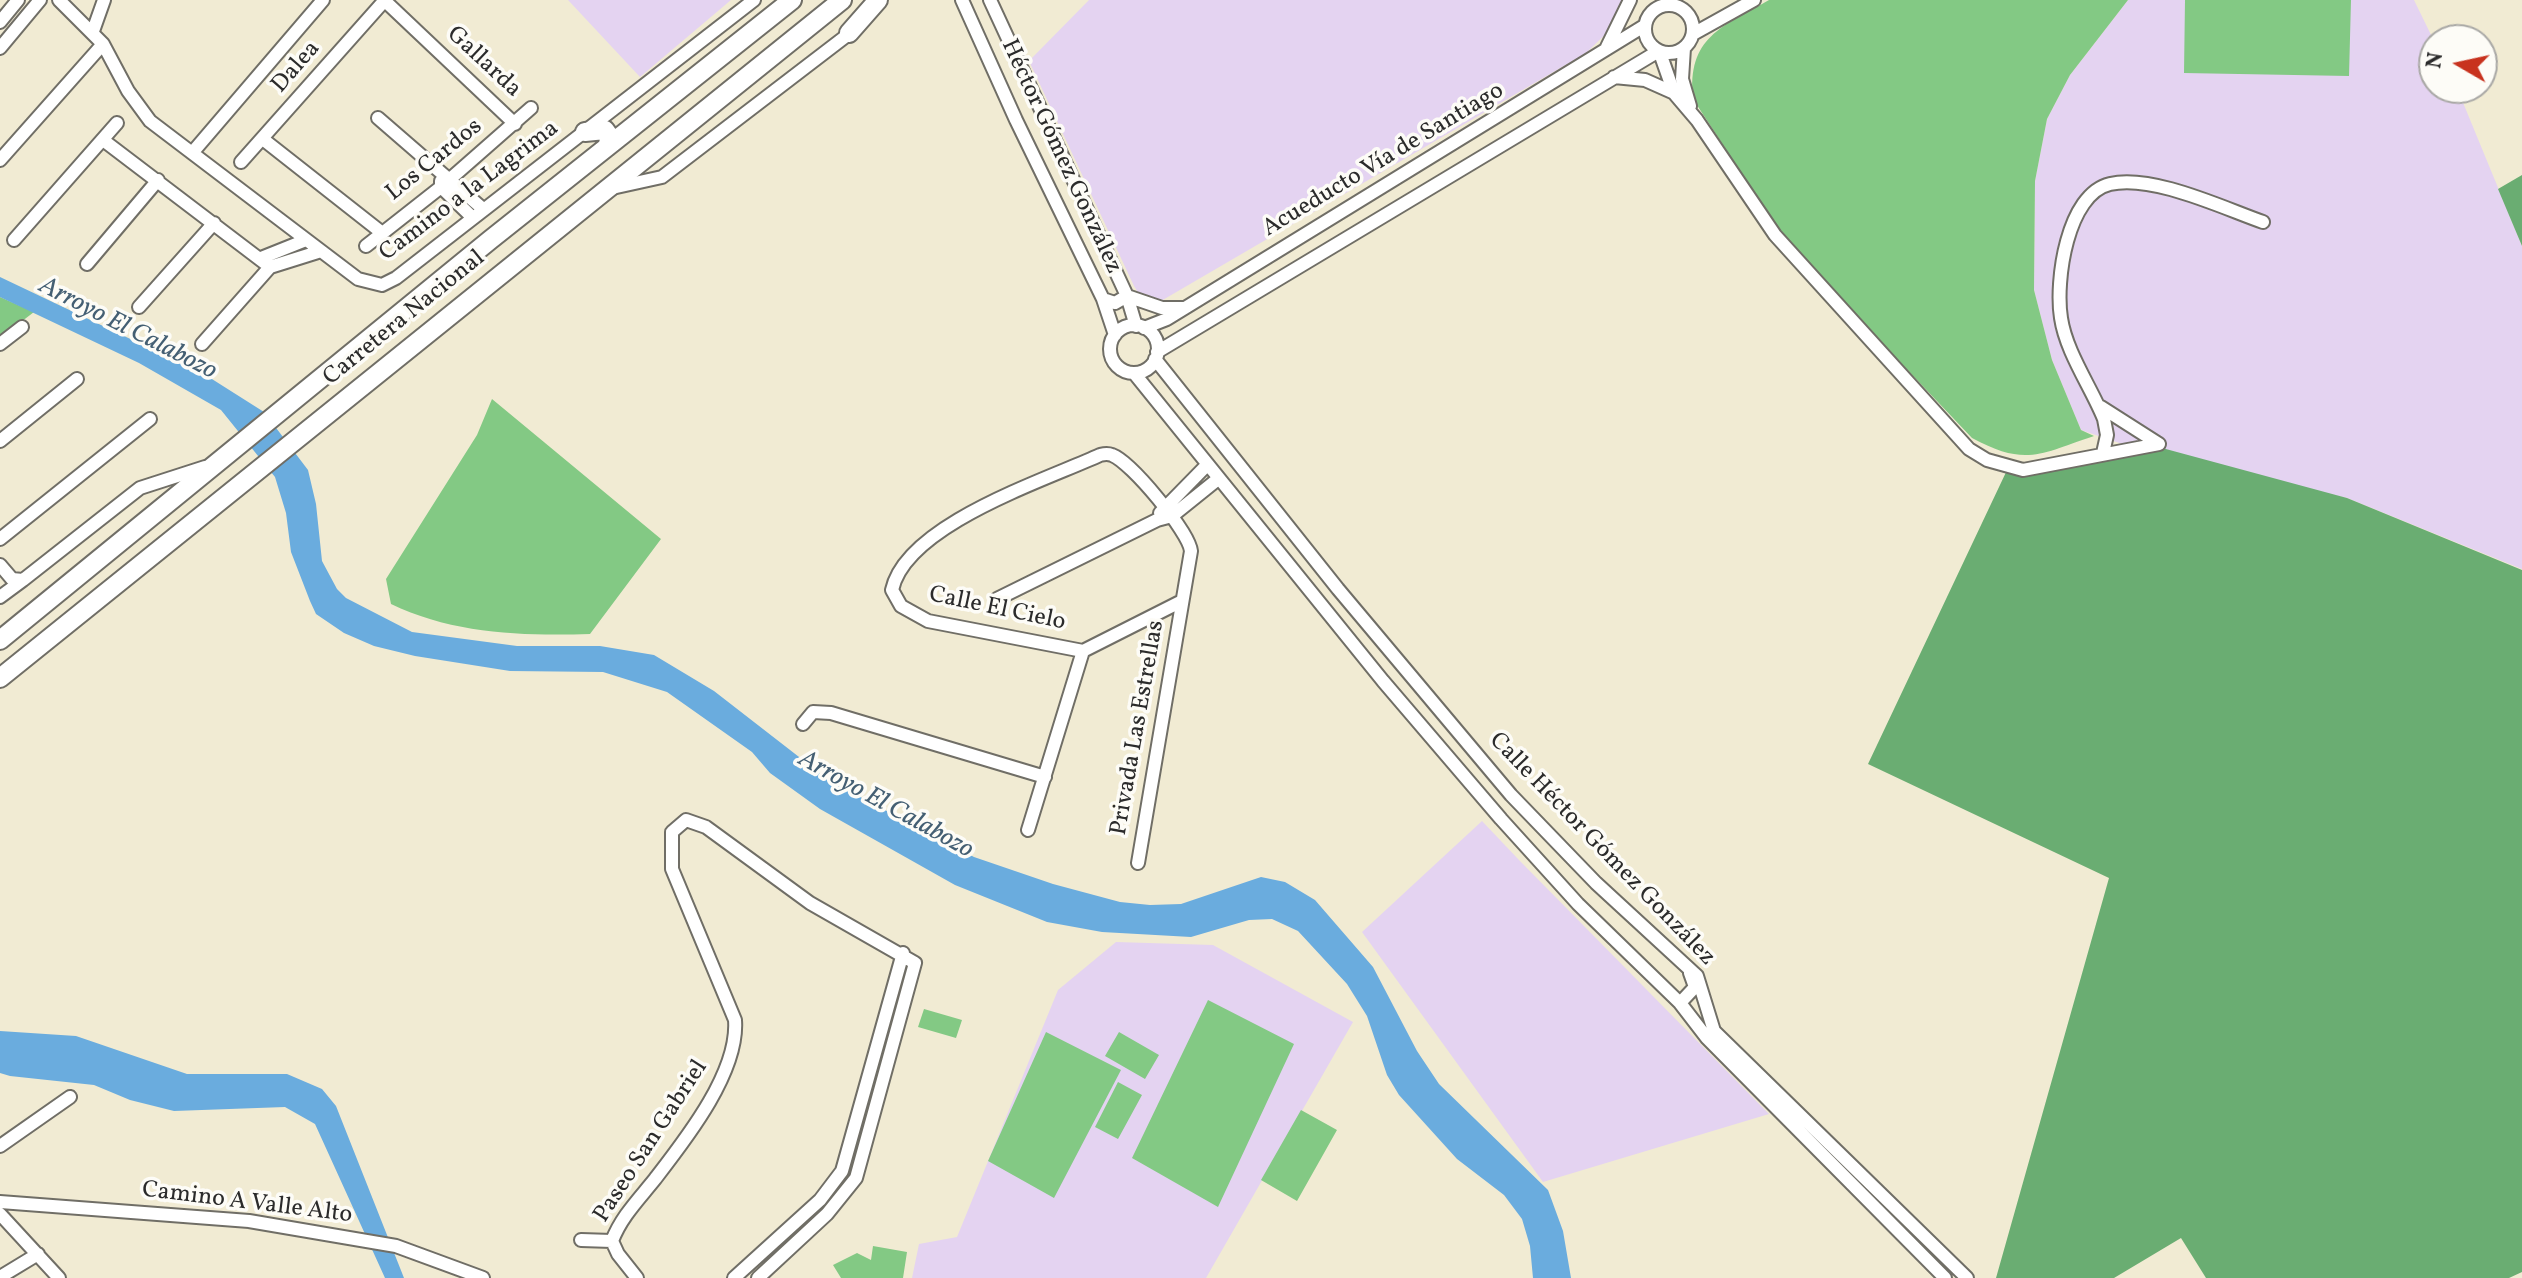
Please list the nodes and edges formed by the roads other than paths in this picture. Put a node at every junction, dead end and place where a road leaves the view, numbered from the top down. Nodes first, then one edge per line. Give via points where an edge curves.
1 (40, 0) edge
2 (84, 0) edge
3 (104, 0) edge
4 (323, 0) edge
5 (385, 0) edge
6 (754, 0) edge
7 (792, 0) edge
8 (842, 0) edge
9 (878, 0) edge
10 (889, 0) edge
11 (962, 0) edge
12 (990, 0) edge
13 (1630, 0) edge
14 (1643, 0) edge
15 (1693, 0) edge
16 (1754, 0) edge
17 (16, 3) edge
18 (64, 4) edge
19 (1677, 4) edge
20 (27, 16) junction
21 (0, 22) edge
22 (1645, 22) junction
23 (93, 31) junction
24 (849, 33) junction
25 (1693, 34) junction
26 (2, 41) edge
27 (103, 44) junction
28 (1684, 48) junction
29 (1658, 52) junction
30 (1600, 55) junction
31 (1614, 77) junction
32 (1674, 93) junction
33 (531, 108) dead end
34 (378, 118) dead end
35 (1697, 120) junction
36 (117, 123) dead end
37 (515, 124) junction
38 (585, 132) junction
39 (103, 140) junction
40 (264, 140) junction
41 (607, 147) junction
42 (192, 153) junction
43 (0, 160) edge
44 (241, 162) dead end
45 (158, 180) junction
46 (444, 180) junction
47 (605, 189) junction
48 (477, 213) junction
49 (2263, 222) dead end
50 (214, 223) junction
51 (381, 232) junction
52 (14, 240) dead end
53 (306, 240) junction
54 (366, 246) dead end
55 (321, 251) junction
56 (265, 263) junction
57 (87, 264) dead end
58 (1127, 296) junction
59 (1103, 299) junction
60 (139, 307) dead end
61 (1186, 307) junction
62 (22, 327) dead end
63 (1140, 327) junction
64 (1115, 335) junction
65 (0, 344) edge
66 (202, 344) dead end
67 (1156, 356) junction
68 (1134, 373) junction
69 (77, 379) dead end
70 (2098, 405) junction
71 (150, 419) dead end
72 (0, 441) edge
73 (2103, 453) junction
74 (227, 456) junction
75 (1207, 465) junction
76 (1218, 479) junction
77 (1181, 490) junction
78 (1191, 500) junction
79 (1168, 512) junction
80 (0, 539) edge
81 (0, 565) edge
82 (23, 580) junction
83 (1338, 589) junction
84 (0, 597) edge
85 (997, 599) dead end
86 (1182, 601) junction
87 (1323, 604) junction
88 (0, 640) edge
89 (1083, 651) junction
90 (0, 678) edge
91 (803, 724) dead end
92 (1045, 777) junction
93 (1028, 830) dead end
94 (1138, 863) dead end
95 (903, 953) junction
96 (1687, 969) junction
97 (1680, 1003) junction
98 (1710, 1034) junction
99 (870, 1072) junction
100 (884, 1076) junction
101 (70, 1097) dead end
102 (0, 1146) edge
103 (842, 1171) junction
104 (856, 1178) junction
105 (0, 1202) edge
106 (0, 1214) edge
107 (581, 1240) dead end
108 (612, 1241) junction
109 (38, 1254) junction
110 (760, 1255) junction
111 (1946, 1257) junction
112 (770, 1267) junction
113 (1935, 1268) junction
114 (0, 1277) edge
115 (59, 1278) edge
116 (483, 1278) edge
117 (637, 1278) edge
118 (734, 1278) edge
119 (758, 1278) edge
120 (1945, 1278) edge
121 (1967, 1278) edge

1 - 20 street
2 - 18 street
3 - 23 street
4 - 42 street
5 - 37 street, Gallarda
5 - 40 street, Dalea
6 - 38 street, Camino a la Lagrima
7 - 41 highway, Carretera Nacional
8 - 47 highway, Carretera Nacional
9 - 24 highway
10 - 24 street
11 - 59 street, Héctor Gómez González
12 - 58 street, Héctor Gómez González
13 - 30 street
14 - 22 street
15 - 19 street
16 - 25 street
17 - 20 street
17 - 21 street
18 - 23 street, Camino a la Lagrima
19 - 22 street via 1656,8
19 - 25 street via 1691,18
20 - 26 street
22 - 29 street via 1648,42
22 - 30 street, Acueducto Vía de Santiago
23 - 27 street, Camino a la Lagrima
24 - 47 street via 662,177
25 - 28 street
27 - 42 street, Camino a la Lagrima via 137,106
27 - 43 street
28 - 29 street
28 - 35 street via 1682,79
29 - 31 street, Acueducto Vía de Santiago
29 - 32 street
30 - 61 street, Acueducto Vía de Santiago
31 - 32 street via 1658,83
31 - 67 street, Acueducto Vía de Santiago
32 - 35 street
33 - 37 street, Los Cardos
34 - 46 street
35 - 73 street via 1792,256 1969,449 2023,470
36 - 39 street
37 - 46 street, Los Cardos
38 - 41 highway via 605,130 610,137
38 - 48 street, Camino a la Lagrima
39 - 45 street
39 - 52 street
40 - 44 street, Dalea
40 - 51 street
41 - 74 highway, Carretera Nacional
42 - 53 street, Camino a la Lagrima
45 - 50 street
45 - 57 street
46 - 48 street
46 - 51 street, Los Cardos
47 - 90 highway, Carretera Nacional
48 - 55 street, Camino a la Lagrima via 382,285 358,279
49 - 70 street via 2144,184 2111,183 2082,204 2066,243 2061,320
50 - 56 street
50 - 60 street
51 - 54 street, Los Cardos
53 - 55 street, Camino a la Lagrima
53 - 56 street
55 - 56 street
56 - 66 street
58 - 59 street via 1115,303
58 - 61 street via 1162,308
58 - 63 street, Héctor Gómez González
59 - 64 street, Héctor Gómez González
61 - 63 street, Acueducto Vía de Santiago
62 - 65 street
63 - 64 street
63 - 67 street via 1155,338
64 - 68 street via 1112,358 1122,370
67 - 68 street via 1150,366
67 - 83 street, Calle Héctor Gómez González
68 - 75 street, Calle Héctor Gómez González
69 - 72 street
70 - 73 street via 2107,435
70 - 73 street via 2159,444
71 - 80 street
74 - 82 street via 140,488
74 - 88 highway, Carretera Nacional
75 - 76 street, Calle Héctor Gómez González
75 - 77 street
76 - 78 street
76 - 87 street, Calle Héctor Gómez González
77 - 78 street
77 - 79 street
78 - 79 street
79 - 85 street
79 - 86 street, Calle El Cielo via 1190,544
79 - 89 street, Calle El Cielo via 1117,458 1100,455 975,510 897,570 894,599 928,621
81 - 82 street via 12,579
82 - 84 street
83 - 87 street
83 - 96 street, Calle Héctor Gómez González via 1511,795
86 - 89 street, Calle El Cielo
86 - 94 street, Privada Las Estrellas
87 - 97 street, Calle Héctor Gómez González via 1501,819 1578,904
89 - 92 street
91 - 92 street via 813,712 831,713
92 - 93 street
95 - 99 street
95 - 100 street via 915,969
95 - 108 street, Paseo San Gabriel via 810,903 696,821 677,824 670,843 672,869 735,1020 735,1043 722,1077 673,1156 618,1225
96 - 97 street via 1695,987
96 - 98 street, Calle Héctor Gómez González via 1701,982
97 - 98 street, Calle Héctor Gómez González
98 - 111 street, Calle Héctor Gómez González
98 - 113 street, Calle Héctor Gómez González
99 - 100 street
99 - 103 street
100 - 104 street
101 - 102 street
103 - 104 street
103 - 110 street via 820,1200
104 - 112 street
105 - 116 street, Camino A Valle Alto via 198,1215 367,1241 439,1259
106 - 109 street
107 - 108 street
108 - 117 street, Paseo San Gabriel
109 - 114 street
109 - 115 street
110 - 112 street
110 - 118 street
111 - 113 street
111 - 121 street, Calle Héctor Gómez González
112 - 119 street
113 - 120 street, Calle Héctor Gómez González

